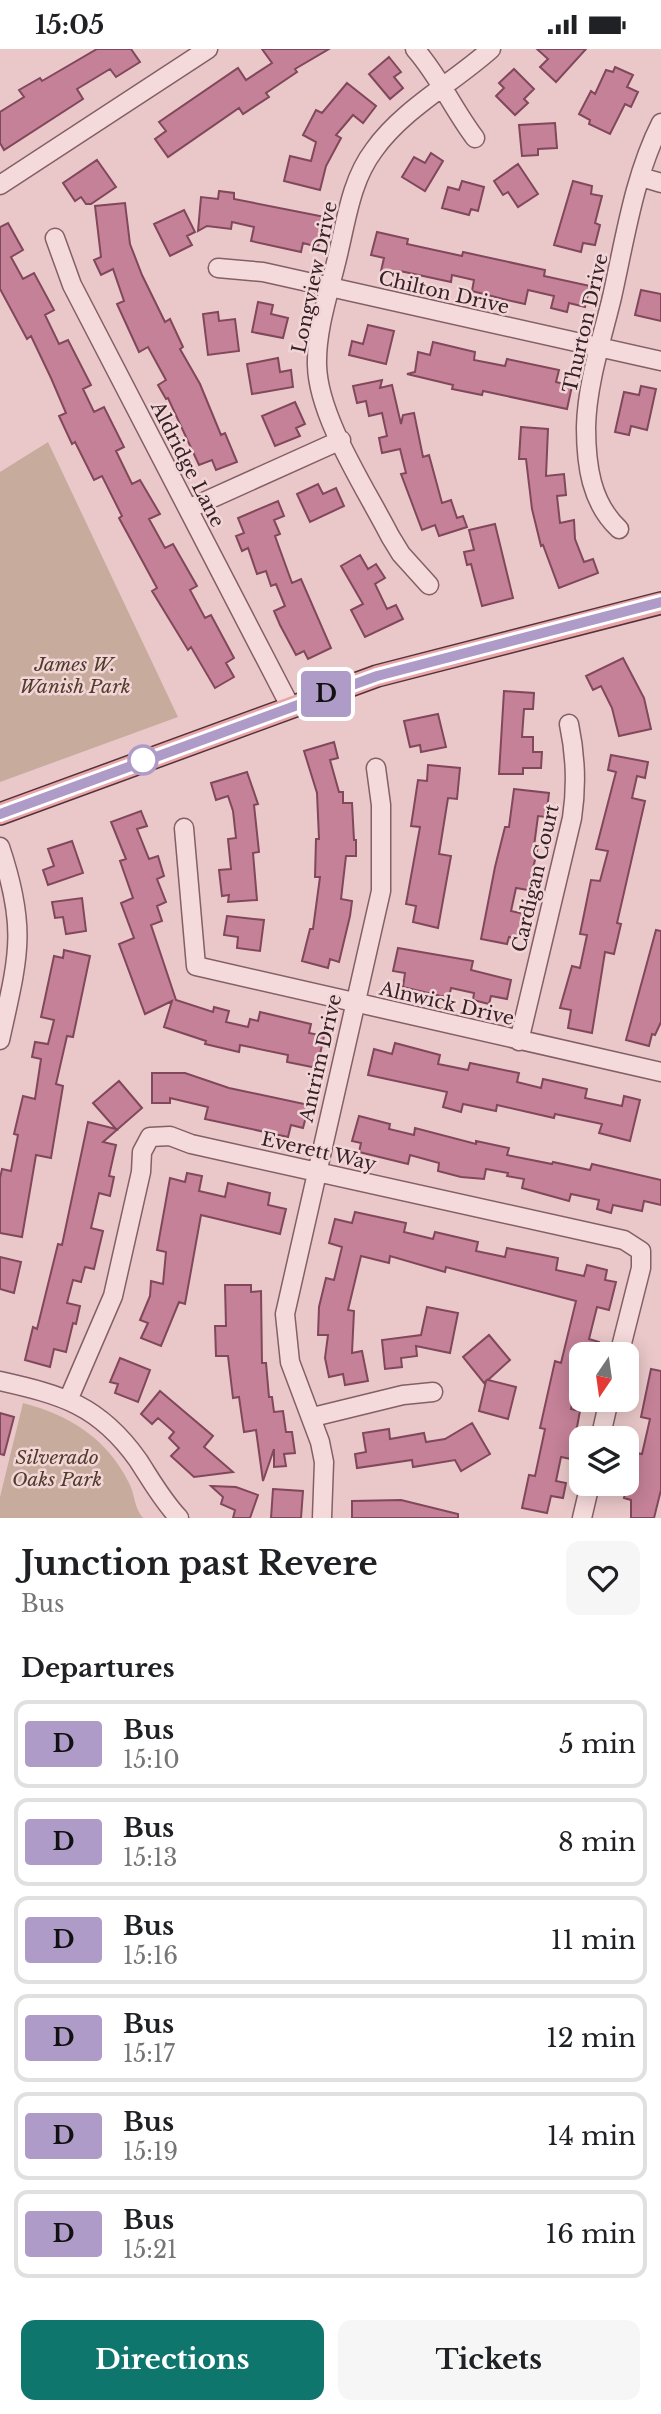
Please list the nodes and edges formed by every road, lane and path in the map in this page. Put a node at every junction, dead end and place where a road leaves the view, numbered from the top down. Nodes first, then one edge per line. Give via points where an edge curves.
1 (208, 49) edge
2 (415, 49) edge
3 (491, 49) edge
4 (189, 54) edge
5 (443, 89) junction
6 (661, 123) edge
7 (475, 138) dead end
8 (641, 177) junction
9 (661, 183) edge
10 (0, 185) edge
11 (55, 239) dead end
12 (218, 268) dead end
13 (330, 288) junction
14 (600, 348) junction
15 (661, 361) edge
16 (341, 440) junction
17 (188, 509) junction
18 (620, 529) dead end
19 (429, 585) dead end
20 (661, 603) edge
21 (290, 706) junction
22 (569, 724) dead end
23 (376, 768) dead end
24 (0, 814) edge
25 (184, 828) dead end
26 (0, 847) edge
27 (355, 1004) junction
28 (0, 1040) edge
29 (519, 1041) junction
30 (661, 1072) edge
31 (315, 1171) junction
32 (623, 1342) edge
33 (0, 1381) edge
34 (433, 1392) dead end
35 (69, 1398) junction
36 (313, 1417) junction
37 (587, 1496) edge
38 (178, 1518) edge
39 (322, 1518) edge
40 (582, 1518) edge

1 - 4 street
2 - 5 street
3 - 5 street, Longview Drive
4 - 10 street
5 - 7 street
5 - 13 street, Longview Drive via 390,131 363,166
6 - 8 street, Thurton Drive
8 - 9 street
8 - 14 street, Thurton Drive
11 - 17 street, Aldridge Lane via 72,285
12 - 13 street, Chilton Drive via 263,272
13 - 14 street, Chilton Drive
13 - 16 street, Longview Drive via 317,365 320,392
14 - 15 street, Chilton Drive
14 - 18 street, Thurton Drive via 587,406 590,471 600,507
16 - 17 street
16 - 19 street, Longview Drive via 401,554
17 - 21 street, Aldridge Lane
20 - 21 main road via 389,673
21 - 24 main road
22 - 29 street, Cardigan Court via 577,785 572,818
23 - 27 street, Antrim Drive via 381,891
25 - 27 street, Alnwick Drive via 196,967
26 - 28 street via 15,894 20,941
27 - 29 street, Alnwick Drive
27 - 31 street, Antrim Drive
29 - 30 street, Alnwick Drive
31 - 32 street, Everett Way via 624,1240 641,1251 641,1268
31 - 35 street, Everett Way via 170,1136 150,1137 142,1152 113,1296
31 - 36 street, Antrim Drive via 285,1314 290,1362
33 - 35 street
34 - 36 street
35 - 38 street via 124,1442
36 - 39 street, Antrim Drive via 324,1462
37 - 40 street

